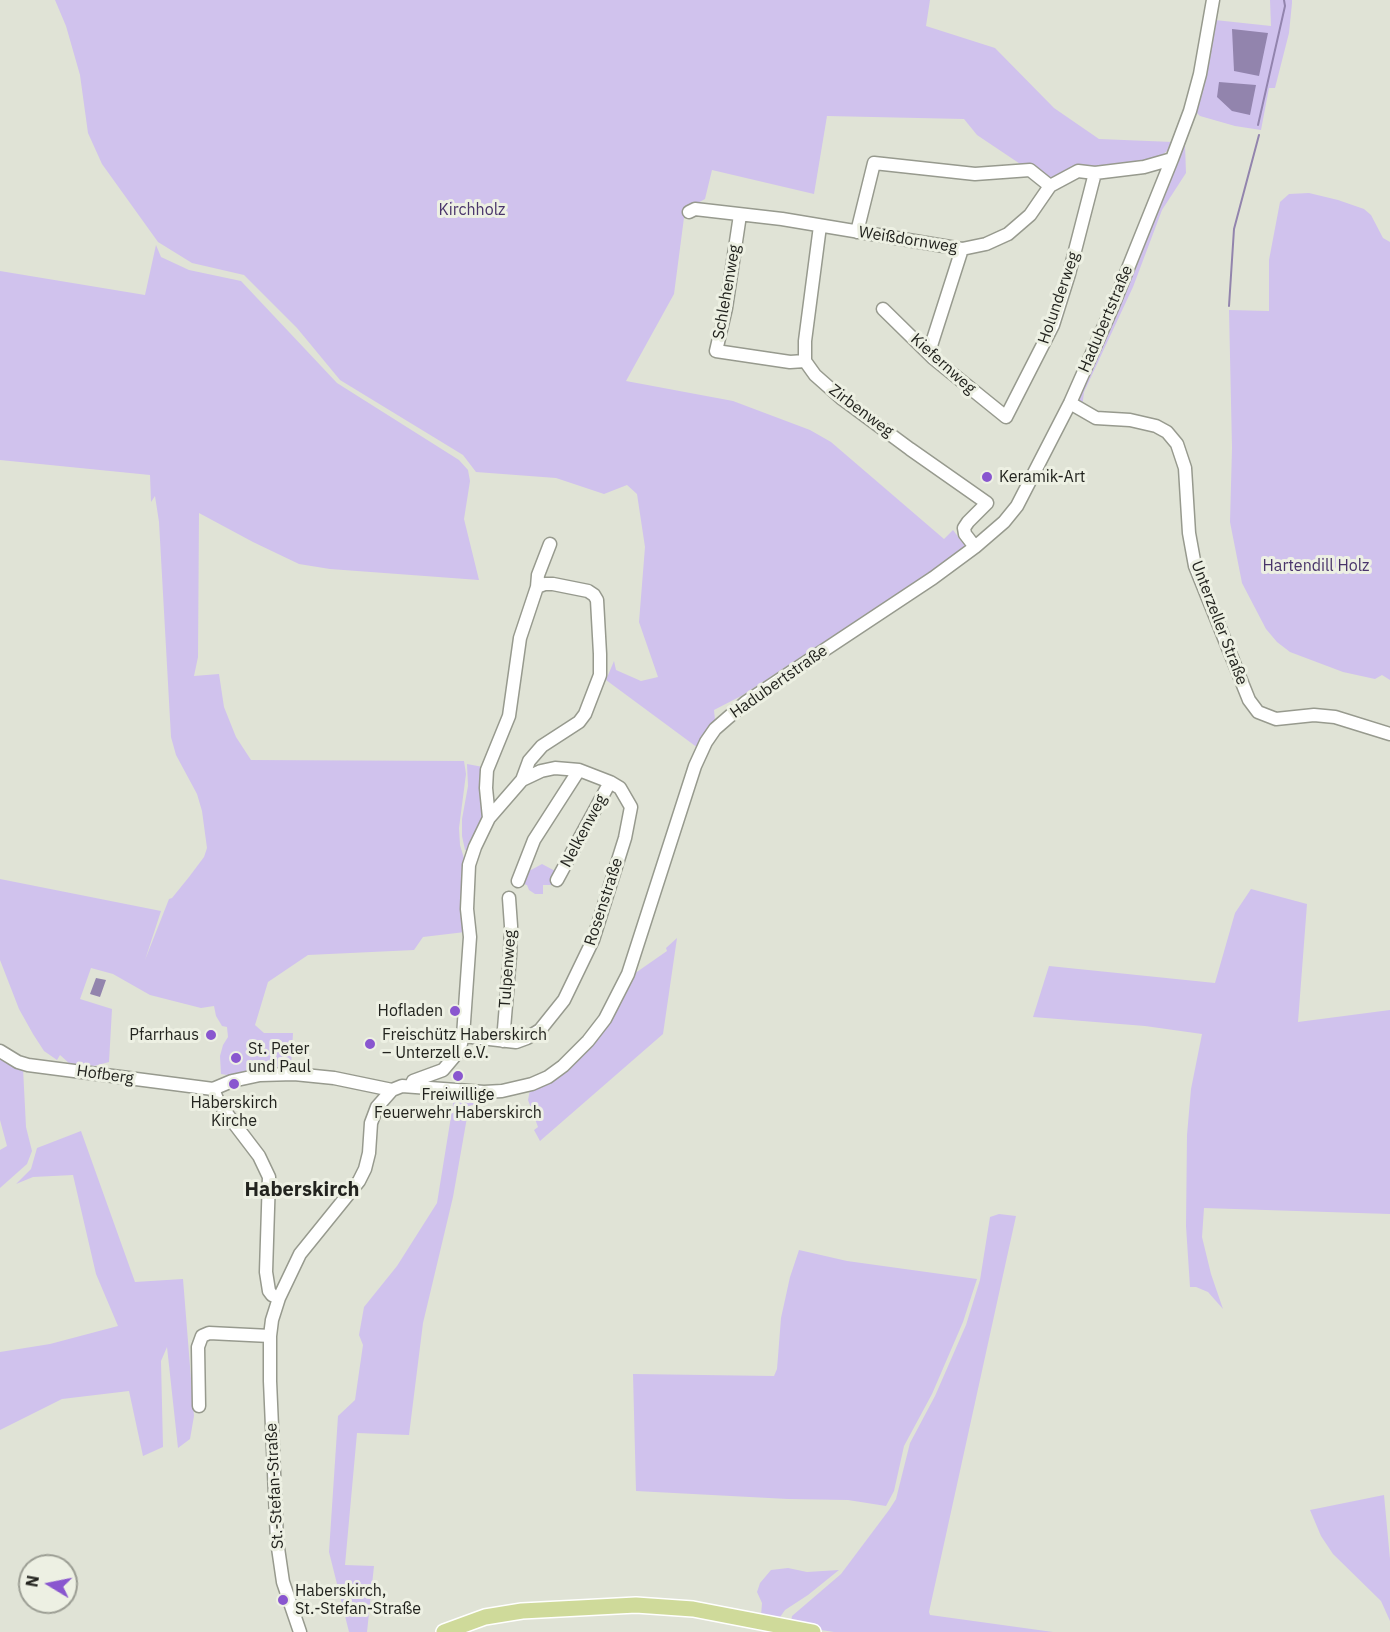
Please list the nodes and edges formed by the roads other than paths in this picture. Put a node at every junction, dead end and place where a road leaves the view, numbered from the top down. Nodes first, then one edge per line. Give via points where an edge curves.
1 (1213, 0) edge
2 (1172, 159) junction
3 (1095, 173) junction
4 (1050, 186) junction
5 (688, 212) dead end
6 (740, 214) junction
7 (820, 226) junction
8 (857, 232) junction
9 (962, 249) junction
10 (883, 309) dead end
11 (929, 352) junction
12 (805, 361) junction
13 (1070, 403) junction
14 (1006, 417) joint
15 (550, 544) dead end
16 (975, 547) junction
17 (537, 587) junction
18 (1390, 734) edge
19 (579, 770) junction
20 (522, 780) junction
21 (610, 782) junction
22 (489, 818) junction
23 (518, 880) dead end
24 (558, 880) dead end
25 (509, 898) dead end
26 (463, 1036) junction
27 (503, 1041) junction
28 (0, 1051) edge
29 (412, 1086) junction
30 (213, 1089) junction
31 (392, 1090) junction
32 (279, 1298) junction
33 (270, 1336) junction
34 (200, 1406) dead end
35 (300, 1632) edge
36 (444, 1632) edge
37 (813, 1632) edge

1 - 2 street, Hadubertstraße via 1200,74
2 - 3 street, Weißdornweg
2 - 13 street, Hadubertstraße
3 - 4 street, Weißdornweg via 1078,171
3 - 14 street, Holunderweg via 1053,326
4 - 8 street via 1030,170 975,174 874,163
4 - 9 street, Weißdornweg via 1030,215 1008,234
5 - 6 street, Weißdornweg via 695,208
6 - 7 street, Weißdornweg
6 - 12 street, Schlehenweg via 716,351
7 - 8 street, Weißdornweg
7 - 12 street
8 - 9 street, Weißdornweg
9 - 11 street
10 - 11 street, Kiefernweg
11 - 14 street, Kiefernweg
12 - 16 street, Zirbenweg via 841,398 987,503 964,528
13 - 16 street, Hadubertstraße via 1017,506
13 - 18 street, Unterzeller Straße via 1096,418 1156,426 1177,444 1185,468 1195,566 1249,700 1258,712 1276,719 1335,717
15 - 17 street
16 - 29 street, Hadubertstraße via 746,702 715,729 695,766 628,974 604,1019 563,1066 532,1084 502,1091
17 - 20 street, Rosenstraße via 553,584 594,595 600,675 585,714 542,746 529,761
17 - 22 street via 520,638 509,716 487,770
19 - 20 street, Rosenstraße via 555,768
19 - 21 street, Rosenstraße
19 - 23 street via 534,840
20 - 22 street, Rosenstraße
21 - 24 street, Nelkenweg
21 - 27 street, Rosenstraße via 629,800 631,812 593,940 564,1000 540,1030 516,1042
22 - 26 street, Rosenstraße via 468,871 470,937
25 - 27 street, Tulpenweg via 510,946
26 - 27 street, Rosenstraße
26 - 29 street, Rosenstraße via 459,1051 449,1064 413,1080
28 - 30 street, Hofberg via 28,1065
29 - 31 street, Hadubertstraße
30 - 31 street via 260,1075 294,1074
30 - 32 street via 260,1156 269,1177 266,1272 269,1291
31 - 32 street via 377,1107 371,1123 369,1153 359,1181 300,1254
32 - 33 street, St.-Stefan-Straße
33 - 34 street via 202,1336 198,1347
33 - 35 street, St.-Stefan-Straße via 277,1541 283,1582
36 - 37 main road via 485,1617 522,1611 636,1605 693,1609

